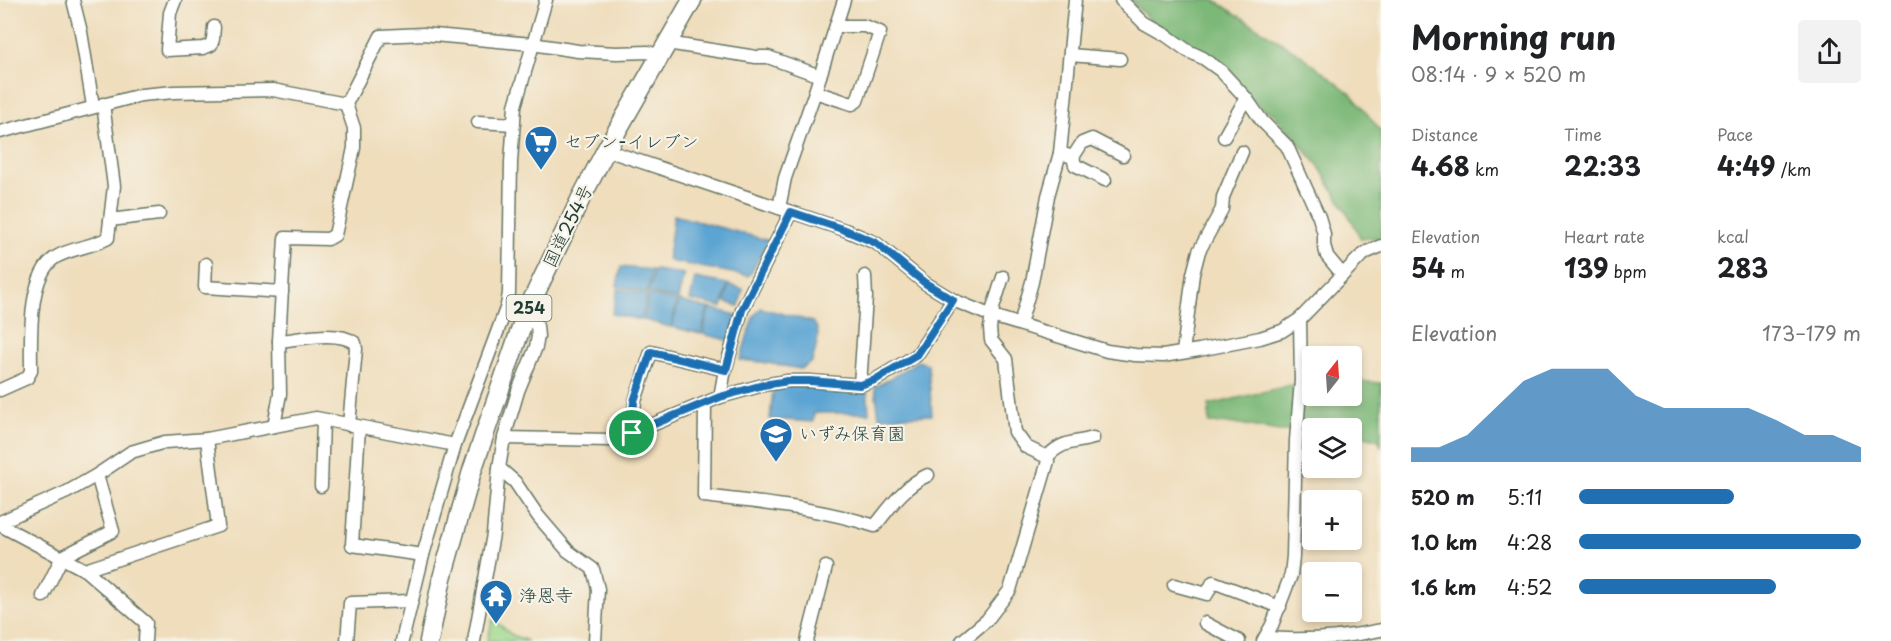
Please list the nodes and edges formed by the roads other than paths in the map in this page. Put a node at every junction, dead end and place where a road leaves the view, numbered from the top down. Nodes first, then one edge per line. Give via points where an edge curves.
1 (73, 0) edge
2 (175, 0) edge
3 (546, 0) edge
4 (693, 0) edge
5 (844, 0) edge
6 (1076, 0) edge
7 (1121, 0) edge
8 (836, 26) junction
9 (214, 27) dead end
10 (532, 44) junction
11 (663, 49) junction
12 (1070, 55) junction
13 (1120, 59) dead end
14 (820, 76) junction
15 (815, 92) junction
16 (1246, 98) junction
17 (346, 104) junction
18 (98, 105) junction
19 (478, 122) dead end
20 (514, 123) junction
21 (0, 132) edge
22 (1224, 137) dead end
23 (606, 150) junction
24 (1242, 152) dead end
25 (1067, 155) junction
26 (1123, 155) dead end
27 (1105, 180) dead end
28 (779, 207) junction
29 (791, 212) junction
30 (159, 214) dead end
31 (110, 220) junction
32 (1381, 246) edge
33 (206, 264) dead end
34 (1342, 274) junction
35 (865, 276) dead end
36 (1003, 277) dead end
37 (282, 292) junction
38 (953, 300) junction
39 (507, 306) junction
40 (526, 313) junction
41 (992, 316) junction
42 (1300, 319) junction
43 (1020, 324) junction
44 (279, 341) junction
45 (1184, 352) junction
46 (726, 370) junction
47 (860, 385) junction
48 (0, 390) edge
49 (720, 397) junction
50 (705, 404) junction
51 (323, 420) junction
52 (274, 426) junction
53 (354, 426) junction
54 (632, 433) junction
55 (504, 438) junction
56 (1093, 438) dead end
57 (207, 439) junction
58 (455, 445) junction
59 (1047, 457) junction
60 (499, 468) junction
61 (97, 475) junction
62 (928, 475) dead end
63 (321, 486) dead end
64 (0, 523) edge
65 (423, 555) junction
66 (62, 557) junction
67 (826, 567) dead end
68 (85, 570) junction
69 (1174, 585) dead end
70 (43, 596) dead end
71 (412, 601) junction
72 (1280, 606) junction
73 (1205, 622) dead end
74 (1381, 630) edge
75 (1264, 640) edge
76 (1302, 640) edge
77 (146, 641) edge
78 (347, 641) edge
79 (402, 641) edge
80 (429, 641) edge
81 (474, 641) edge
82 (595, 641) edge
83 (807, 641) edge
84 (962, 641) edge
85 (1239, 641) edge

1 - 18 street
2 - 9 street via 167,50 211,45
3 - 10 street
4 - 11 highway, 国道254号 / 254
5 - 8 street
6 - 12 street
7 - 16 street via 1144,23 1221,71
8 - 14 street
8 - 15 street via 864,26 880,32 857,101 852,104
10 - 11 street via 617,53
10 - 17 street via 423,34 381,36
10 - 20 street
11 - 14 street via 768,57
11 - 23 highway, 国道254号 / 254
12 - 13 street
12 - 25 street
14 - 15 street
15 - 28 street
16 - 22 street
16 - 34 street via 1287,146 1319,217 1327,255
17 - 18 street via 273,90 141,94
17 - 37 street via 354,128 354,148 335,234 328,239 285,238
18 - 21 street
18 - 31 street via 114,186
19 - 20 street
20 - 39 street
23 - 28 street
23 - 40 highway, 国道254号 / 254
24 - 45 street via 1223,197 1222,209 1199,251
25 - 26 street via 1092,139
25 - 27 street via 1075,165
25 - 43 street via 1048,196
28 - 29 street
29 - 38 street via 876,243
29 - 46 street via 742,310
30 - 31 street
31 - 48 street via 108,238 56,257 46,265 30,317 31,371 27,378
32 - 34 street
33 - 37 street via 204,287
34 - 42 street
35 - 47 street
36 - 41 street
37 - 44 street
38 - 41 street
38 - 47 street via 917,355
39 - 40 street
39 - 58 street
40 - 55 street via 537,326 538,336
40 - 80 highway, 国道254号 / 254 via 472,471
41 - 43 street
41 - 59 street via 991,340 1006,359 1015,432 1026,447
42 - 45 street via 1282,331 1260,338
42 - 72 street via 1293,556
43 - 45 street via 1135,356
44 - 52 street via 280,394
44 - 53 street via 333,336 355,343
46 - 49 street
46 - 54 street via 651,352 634,401
47 - 49 street via 788,381
49 - 50 street
50 - 54 street
50 - 62 street via 704,496 854,519 874,526 901,495
51 - 52 street
51 - 53 street
51 - 63 street
52 - 57 street
53 - 58 street
53 - 65 street via 352,545
54 - 55 street via 610,440
55 - 60 street
56 - 59 street via 1067,442
57 - 61 street via 165,442 131,452
57 - 68 street via 218,526
58 - 65 street
59 - 84 street via 1010,590 987,620
60 - 81 street
60 - 82 street via 515,482 568,551 593,568 598,590
61 - 64 street
61 - 66 street via 113,531
64 - 66 street
65 - 71 street
66 - 68 street
66 - 70 street
67 - 83 street
68 - 77 street via 146,623
69 - 72 street via 1208,594 1213,582
71 - 78 street via 350,603
71 - 79 street
72 - 75 street
73 - 85 street
74 - 76 street
75 - 76 street

